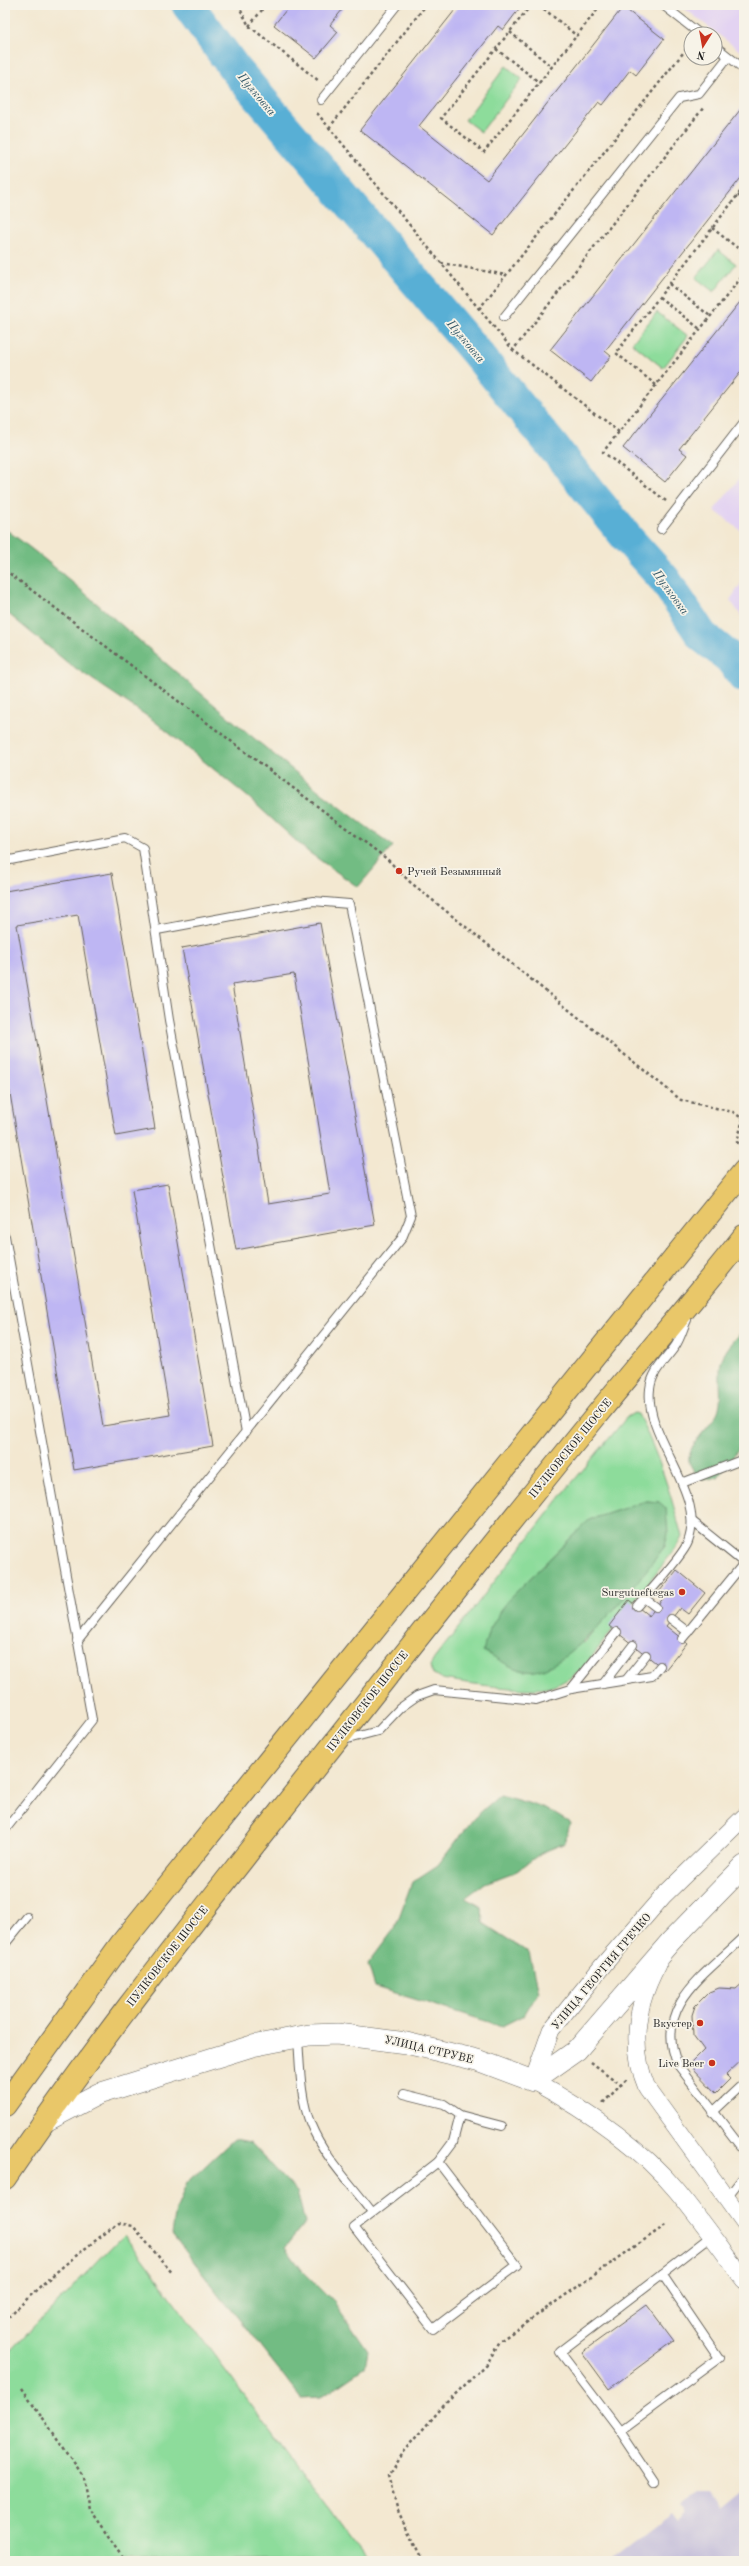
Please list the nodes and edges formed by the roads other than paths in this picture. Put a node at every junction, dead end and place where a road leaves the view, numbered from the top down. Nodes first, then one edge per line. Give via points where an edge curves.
1 (397, 5) edge
2 (663, 5) edge
3 (690, 26) edge
4 (723, 53) edge
5 (728, 57) junction
6 (744, 69) edge
7 (321, 100) dead end
8 (504, 317) dead end
9 (744, 422) edge
10 (661, 530) dead end
11 (5, 861) edge
12 (157, 930) junction
13 (744, 1170) edge
14 (5, 1236) edge
15 (744, 1236) edge
16 (697, 1297) junction
17 (246, 1432) junction
18 (744, 1459) edge
19 (682, 1483) junction
20 (693, 1522) junction
21 (644, 1598) junction
22 (637, 1606) dead end
23 (656, 1607) dead end
24 (667, 1628) dead end
25 (617, 1632) dead end
26 (688, 1632) junction
27 (682, 1639) dead end
28 (77, 1641) junction
29 (633, 1645) dead end
30 (646, 1655) dead end
31 (660, 1666) dead end
32 (626, 1680) junction
33 (603, 1684) junction
34 (571, 1689) junction
35 (335, 1742) junction
36 (744, 1817) edge
37 (5, 1830) edge
38 (744, 1866) edge
39 (27, 1917) dead end
40 (744, 1937) edge
41 (671, 1941) junction
42 (5, 1944) edge
43 (298, 2037) junction
44 (533, 2081) junction
45 (744, 2083) edge
46 (404, 2094) dead end
47 (5, 2105) edge
48 (713, 2112) junction
49 (460, 2115) junction
50 (42, 2123) junction
51 (502, 2126) dead end
52 (744, 2151) edge
53 (438, 2162) junction
54 (744, 2176) edge
55 (5, 2178) edge
56 (727, 2198) junction
57 (372, 2212) junction
58 (744, 2222) edge
59 (711, 2236) junction
60 (662, 2274) junction
61 (744, 2280) edge
62 (620, 2431) junction
63 (654, 2482) dead end

1 - 7 lane
2 - 3 lane
4 - 5 lane
5 - 6 lane
5 - 8 lane via 699,94 678,98
9 - 10 lane
11 - 12 lane via 125,838 143,848
12 - 17 lane via 169,1020
12 - 17 lane via 313,901 349,904 411,1216 402,1238
13 - 47 highway via 122,1944
14 - 28 lane
15 - 16 highway, ПУЛКОВСКОЕ ШОССЕ
16 - 19 lane via 676,1344 658,1367 650,1389 652,1411
16 - 35 highway, ПУЛКОВСКОЕ ШОССЕ via 588,1426
17 - 28 lane
18 - 19 lane
19 - 20 lane
20 - 21 lane via 688,1543
20 - 26 lane via 744,1562
21 - 22 lane
21 - 23 lane
24 - 26 lane via 672,1620
25 - 34 lane
26 - 27 lane
28 - 37 lane via 92,1720
29 - 33 lane
30 - 32 lane
31 - 32 lane via 652,1676
32 - 33 lane
33 - 34 lane
34 - 35 lane via 536,1700 434,1690 418,1696 400,1708 378,1731
35 - 50 highway, ПУЛКОВСКОЕ ШОССЕ via 130,2003
36 - 44 street, УЛИЦА ГЕОРГИЯ ГРЕЧКО via 663,1896 551,2030
38 - 41 street
39 - 42 lane
40 - 48 lane via 682,1996 670,2036 672,2052 678,2065
41 - 44 street via 577,2050
41 - 56 street via 647,1985 636,2024 636,2054 646,2088
43 - 44 street, УЛИЦА СТРУВЕ via 337,2034 406,2043 477,2060
43 - 50 street, УЛИЦА СТРУВЕ via 238,2050 98,2094
43 - 57 lane via 301,2079 310,2125 321,2145
44 - 59 street, УЛИЦА СТРУВЕ via 590,2115 635,2150 676,2190
45 - 48 lane
46 - 49 lane via 444,2104
48 - 52 lane
49 - 51 lane
49 - 53 lane via 453,2142
50 - 55 highway, ПУЛКОВСКОЕ ШОССЕ
53 - 57 lane
53 - 57 lane via 517,2265 433,2329 354,2227
54 - 56 lane
56 - 58 street
59 - 60 lane
59 - 61 street, УЛИЦА СТРУВЕ
60 - 62 lane via 719,2358
60 - 62 lane via 560,2352
62 - 63 lane

